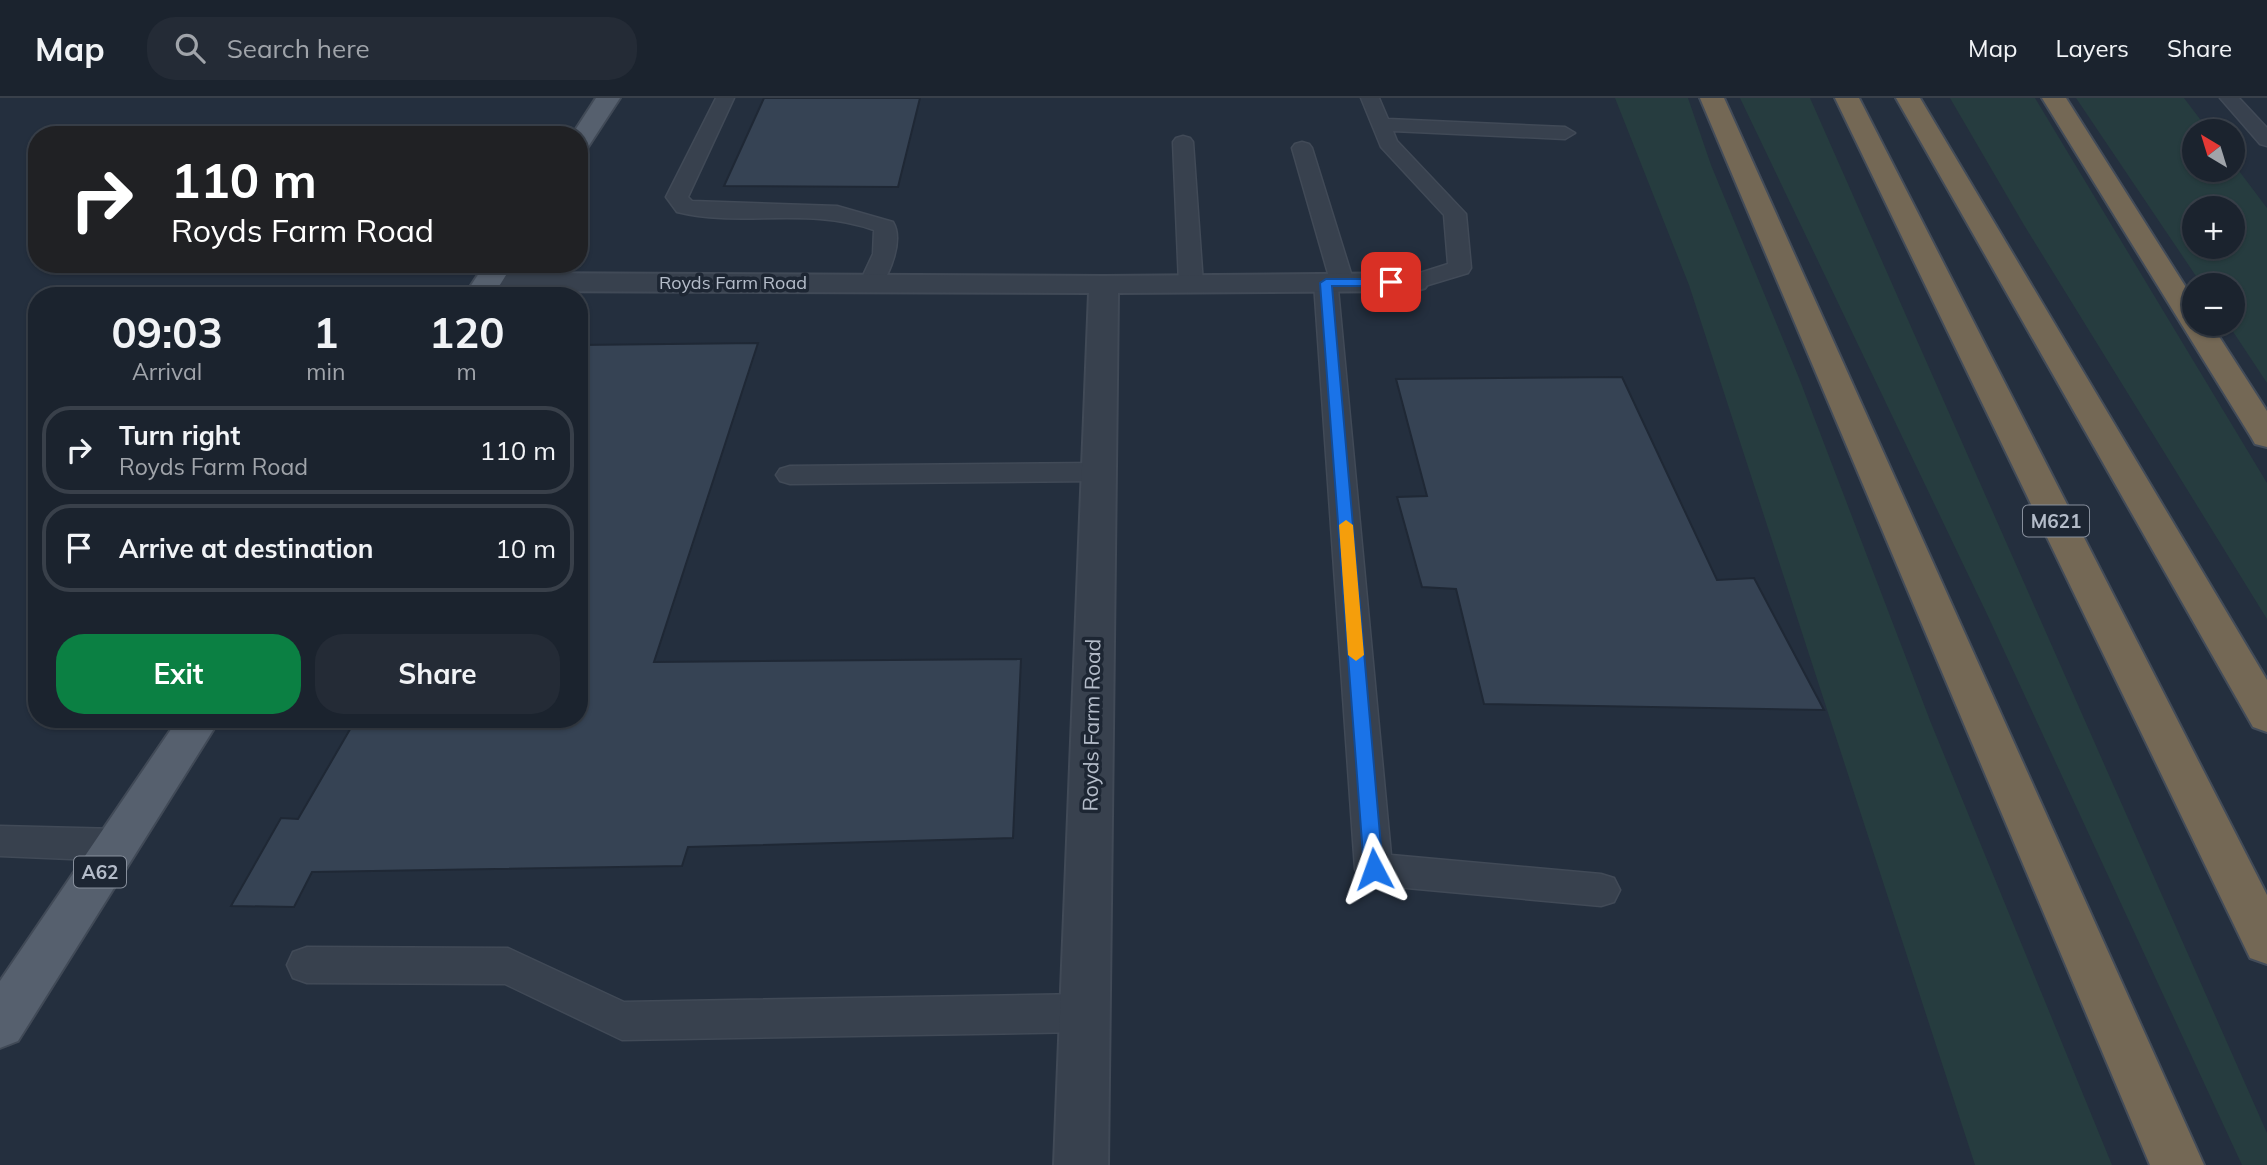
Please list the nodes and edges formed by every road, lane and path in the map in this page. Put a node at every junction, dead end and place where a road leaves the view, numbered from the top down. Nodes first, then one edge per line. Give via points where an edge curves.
1 (608, 98) edge
2 (725, 98) edge
3 (1370, 98) edge
4 (1712, 98) edge
5 (1847, 98) edge
6 (1908, 98) edge
7 (2054, 98) edge
8 (2229, 98) edge
9 (1381, 125) junction
10 (588, 128) edge
11 (1565, 133) dead end
12 (2267, 140) edge
13 (1183, 142) dead end
14 (1302, 148) dead end
15 (488, 281) edge
16 (1415, 282) joint
17 (1334, 283) junction
18 (871, 284) junction
19 (1191, 284) junction
20 (1104, 285) junction
21 (2182, 302) edge
22 (2203, 336) edge
23 (2267, 436) edge
24 (1098, 472) junction
25 (790, 475) dead end
26 (2267, 716) edge
27 (194, 728) edge
28 (0, 841) edge
29 (118, 845) junction
30 (1601, 890) dead end
31 (2267, 943) edge
32 (307, 965) dead end
33 (1084, 1013) junction
34 (0, 1024) edge
35 (1081, 1165) edge
36 (2176, 1165) edge

1 - 10 main road
2 - 18 lane via 677,197 685,207 705,210 816,210 862,216 885,227 884,254
3 - 9 lane
4 - 36 highway
5 - 31 highway, M621
6 - 26 highway
7 - 21 highway
8 - 12 lane
9 - 11 lane
9 - 16 lane via 1388,143 1455,214 1460,268
13 - 19 lane
14 - 17 lane
15 - 18 street, Royds Farm Road
16 - 17 street, Royds Farm Road
17 - 19 street, Royds Farm Road
17 - 30 lane via 1374,869
18 - 20 street, Royds Farm Road
19 - 20 street, Royds Farm Road
20 - 24 street, Royds Farm Road
22 - 23 highway
24 - 25 lane
24 - 33 street, Royds Farm Road
27 - 29 main road, A62
28 - 29 lane
29 - 34 main road, A62
32 - 33 lane via 508,966 622,1021
33 - 35 street, Royds Farm Road

